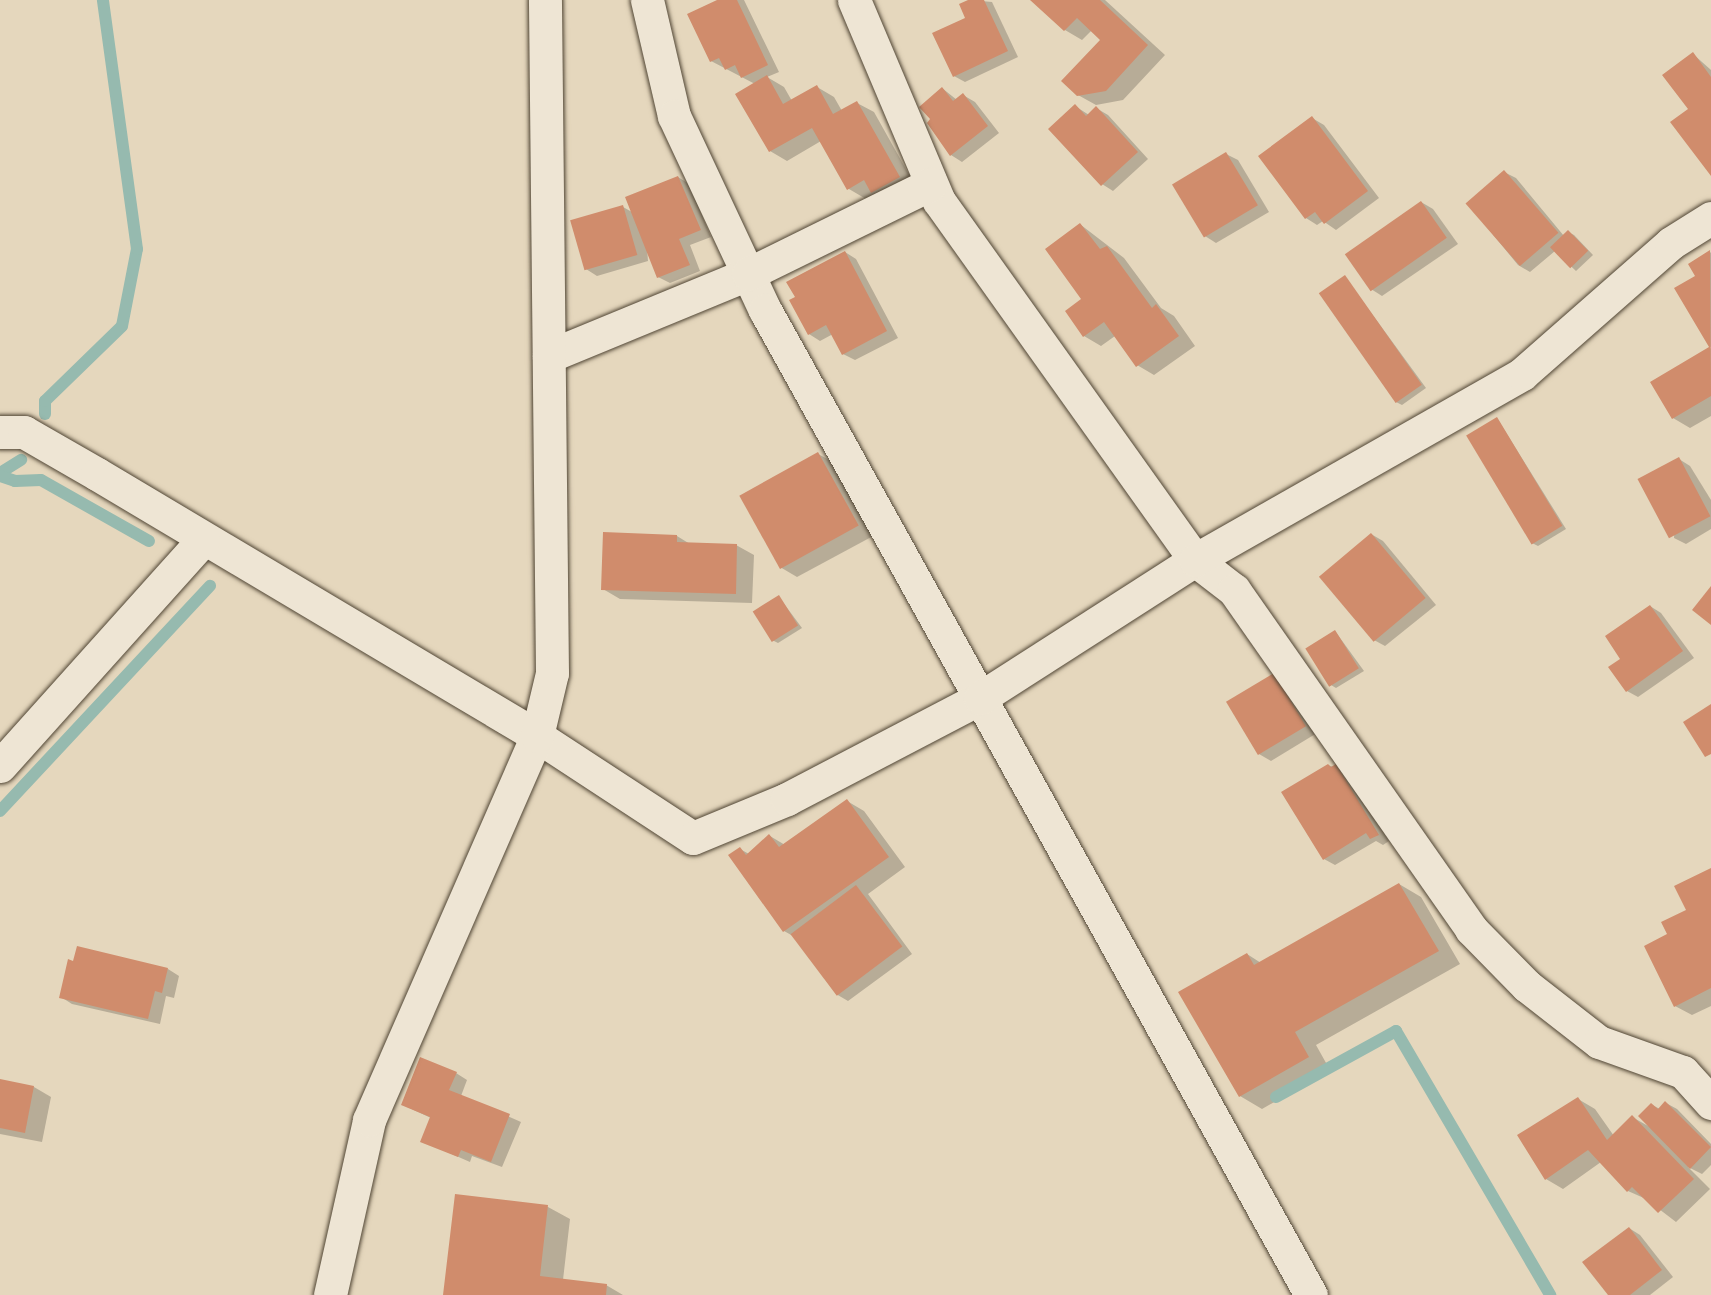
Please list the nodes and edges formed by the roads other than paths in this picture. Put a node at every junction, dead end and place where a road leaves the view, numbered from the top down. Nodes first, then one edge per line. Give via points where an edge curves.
1 (545, 0) edge
2 (647, 0) edge
3 (854, 0) edge
4 (932, 184) junction
5 (1711, 218) edge
6 (748, 274) junction
7 (549, 356) junction
8 (0, 432) edge
9 (203, 540) junction
10 (1195, 560) junction
11 (980, 698) junction
12 (537, 736) junction
13 (0, 766) edge
14 (1711, 1103) edge
15 (330, 1295) edge
16 (1311, 1295) edge

1 - 7 street
2 - 6 street via 674,116
3 - 4 street
4 - 6 street
4 - 10 street via 939,201
5 - 10 street via 1671,243 1522,374
6 - 7 street
6 - 11 street
7 - 12 street via 552,673
8 - 9 street via 24,432
9 - 12 street
9 - 13 street
10 - 11 street
10 - 14 street via 1234,590 1471,929 1527,986 1599,1042 1683,1071
11 - 12 street via 786,799 693,838
11 - 16 street
12 - 15 street via 369,1120

